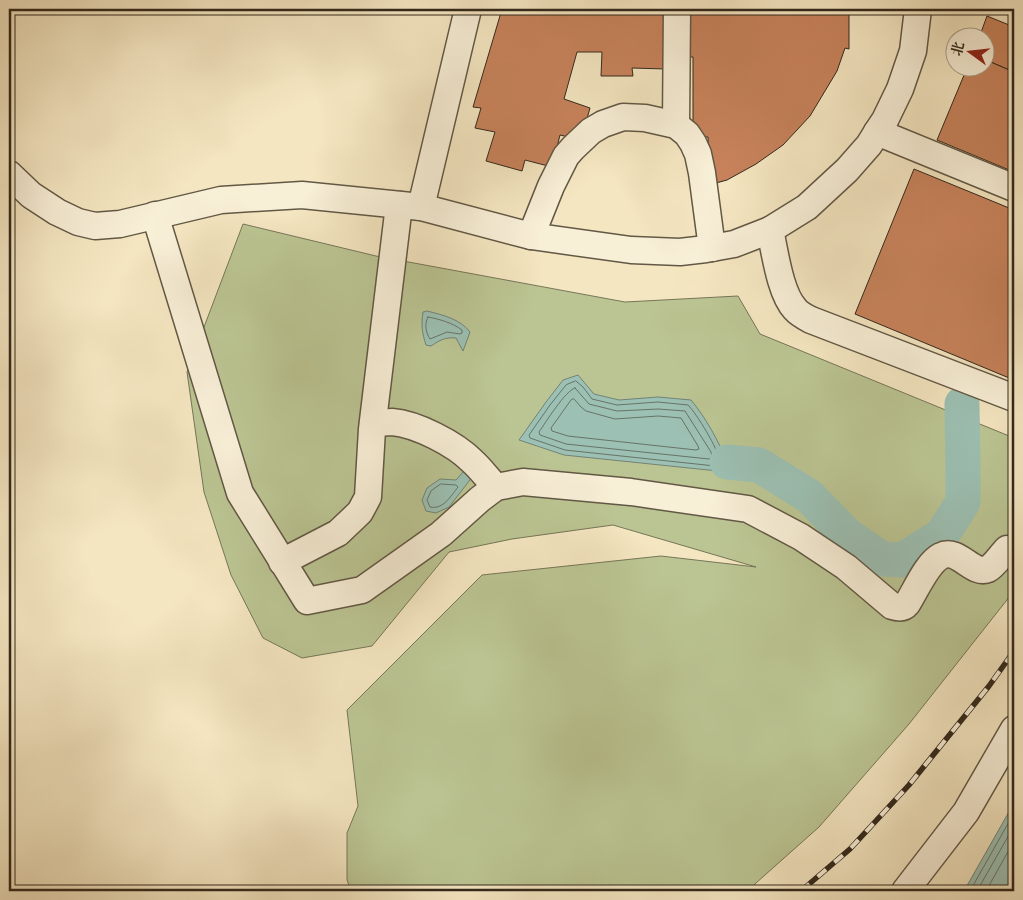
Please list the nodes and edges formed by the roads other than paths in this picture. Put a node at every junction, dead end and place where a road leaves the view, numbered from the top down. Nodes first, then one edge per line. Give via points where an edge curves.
1 (468, 9) edge
2 (677, 9) edge
3 (918, 9) edge
4 (676, 125) junction
5 (877, 132) junction
6 (9, 174) edge
7 (1014, 188) edge
8 (410, 206) junction
9 (155, 215) junction
10 (770, 230) junction
11 (531, 236) junction
12 (712, 248) junction
13 (1014, 398) edge
14 (373, 424) junction
15 (496, 487) junction
16 (1007, 549) dead end
17 (282, 562) junction
18 (1014, 729) edge
19 (905, 891) edge

1 - 8 street
2 - 4 street
3 - 5 street via 913,51 900,89
4 - 11 street via 623,117 591,131 566,156
4 - 12 street via 687,134 698,154
5 - 7 street
5 - 10 street via 847,170 807,207
6 - 9 street via 31,195 78,222 94,226 120,224
8 - 9 street via 302,195 221,200
8 - 11 street
8 - 14 street
9 - 17 street via 240,493
10 - 12 street via 734,244
10 - 13 street via 784,292 793,307 802,314
11 - 12 street via 631,250 680,252
14 - 15 street via 392,422 435,436 471,460
14 - 17 street via 368,498 360,512 338,533
15 - 16 street via 523,482 748,508 801,537 898,608 907,604 930,567 942,556 952,555 984,570 991,567
15 - 17 street via 441,534 362,590 307,601
18 - 19 street via 966,812

